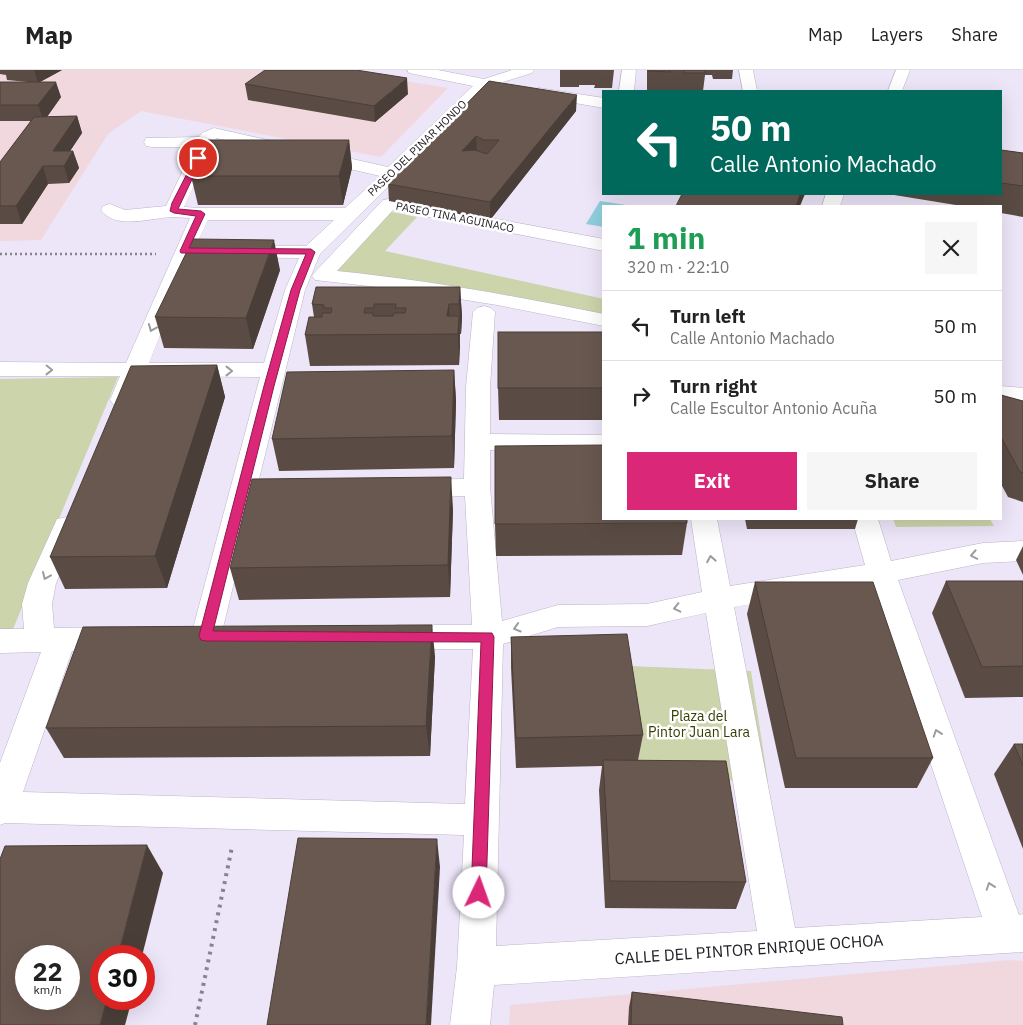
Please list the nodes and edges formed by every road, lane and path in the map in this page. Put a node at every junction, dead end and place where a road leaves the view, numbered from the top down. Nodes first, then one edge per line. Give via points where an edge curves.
1 (414, 70) edge
2 (527, 70) edge
3 (629, 70) edge
4 (746, 70) edge
5 (903, 70) edge
6 (543, 78) dead end
7 (484, 83) junction
8 (627, 90) edge
9 (750, 90) edge
10 (895, 90) edge
11 (528, 91) junction
12 (602, 103) edge
13 (152, 142) dead end
14 (206, 142) junction
15 (391, 173) junction
16 (110, 210) dead end
17 (174, 211) junction
18 (201, 214) junction
19 (349, 214) junction
20 (602, 245) edge
21 (184, 251) junction
22 (311, 252) junction
23 (0, 254) edge
24 (295, 290) junction
25 (484, 312) junction
26 (602, 320) edge
27 (602, 338) edge
28 (0, 369) edge
29 (135, 371) junction
30 (277, 381) junction
31 (1002, 393) edge
32 (1023, 396) edge
33 (112, 424) edge
34 (477, 442) junction
35 (602, 443) edge
36 (477, 487) junction
37 (389, 489) edge
38 (77, 504) edge
39 (704, 520) edge
40 (865, 520) edge
41 (1023, 551) edge
42 (881, 573) junction
43 (718, 599) junction
44 (235, 636) edge
45 (371, 636) edge
46 (488, 637) junction
47 (138, 638) edge
48 (51, 640) junction
49 (0, 642) edge
50 (0, 808) edge
51 (239, 814) junction
52 (482, 820) junction
53 (1014, 932) edge
54 (779, 947) junction
55 (476, 967) junction
56 (195, 1025) edge
57 (470, 1025) edge

1 - 7 street
2 - 7 street
3 - 8 street
4 - 9 street
5 - 10 street
6 - 11 street
7 - 11 street
7 - 15 street, PASEO DEL PINAR HONDO
11 - 12 street
13 - 14 street
14 - 15 street via 214,133
14 - 17 street
15 - 19 street, PASEO DEL PINAR HONDO
16 - 17 street via 123,216
17 - 18 street
18 - 19 street
18 - 21 street
19 - 22 street, PASEO DEL PINAR HONDO
20 - 26 street, PASEO TINA AGUINACO via 389,204 322,276 404,284
21 - 22 street
21 - 23 path via 167,254
21 -> 29 street
22 - 24 street
24 - 25 street
24 - 30 street
25 - 27 street
25 - 34 street via 468,387
28 -> 29 street
29 -> 30 street
29 - 33 street
30 - 44 street via 252,492 191,636
31 - 32 street
34 - 35 street
34 - 36 street
36 - 37 street
36 - 46 street
38 -> 48 street via 42,583 37,604
43 -> 39 street
40 - 42 street
41 -> 42 street via 983,553
42 - 43 street
53 -> 42 street
43 -> 46 street via 647,615 558,616
43 - 54 street
45 - 46 street
46 - 52 street
47 - 48 street
48 - 49 street
48 - 50 street
50 - 51 street
51 - 52 street
51 - 56 path
52 - 55 street
53 - 54 street, CALLE DEL PINTOR ENRIQUE OCHOA
54 - 55 street, CALLE DEL PINTOR ENRIQUE OCHOA
55 - 57 street

